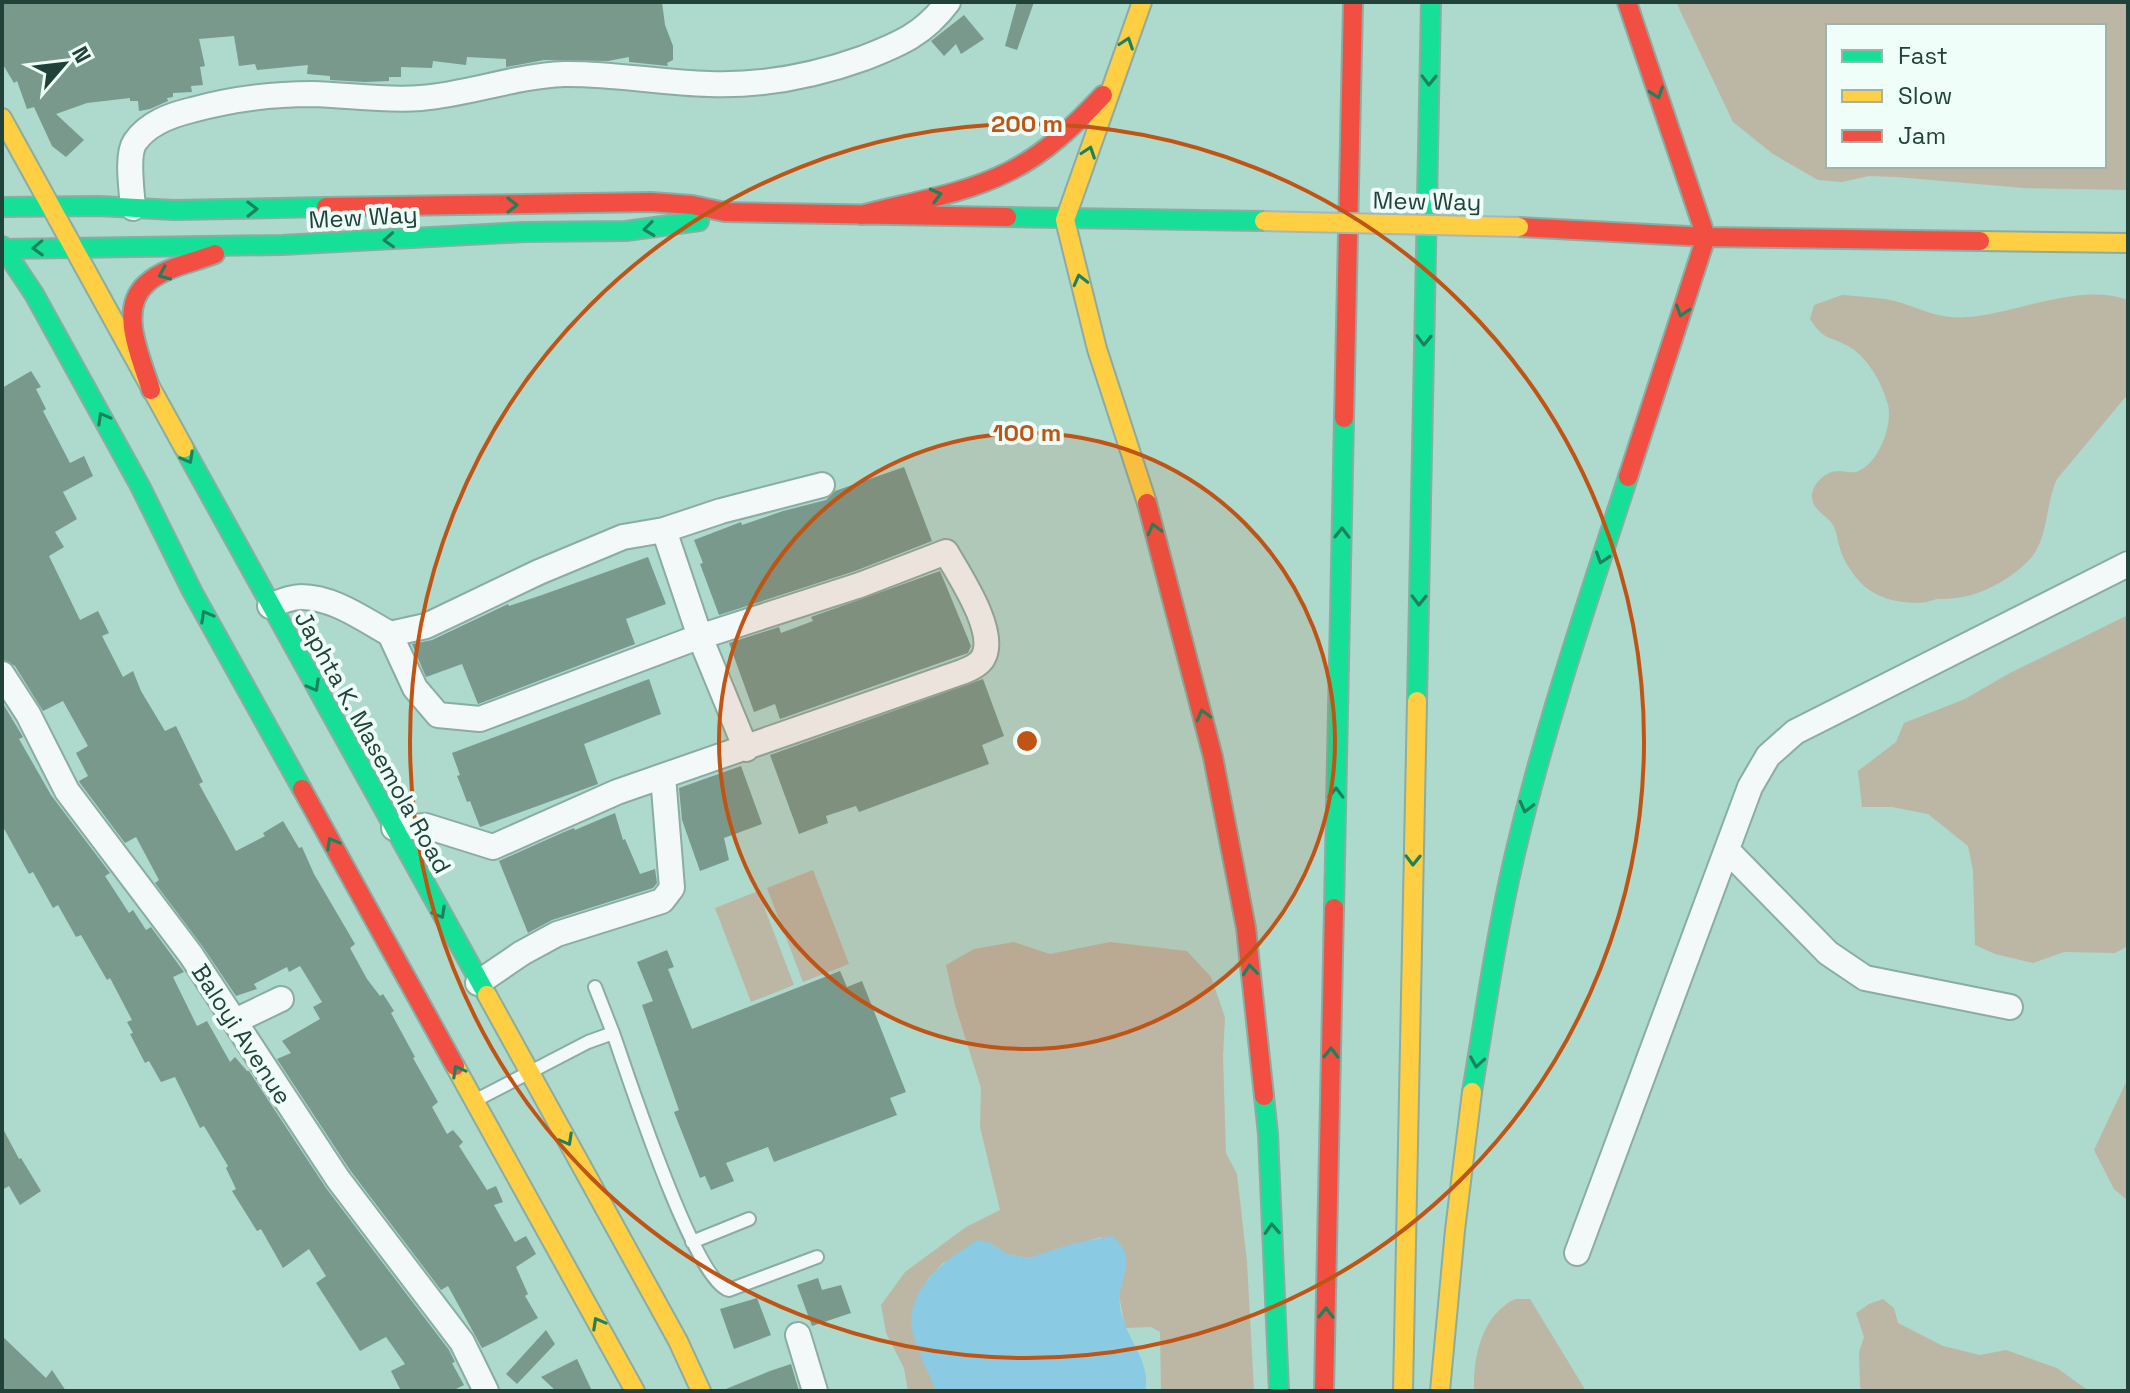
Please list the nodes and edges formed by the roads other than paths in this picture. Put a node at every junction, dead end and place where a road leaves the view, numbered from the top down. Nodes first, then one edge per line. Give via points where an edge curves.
1 (948, 2) edge
2 (1142, 2) edge
3 (1353, 2) edge
4 (1431, 2) edge
5 (1627, 2) edge
6 (1113, 84) junction
7 (2, 118) edge
8 (49, 206) junction
9 (2, 207) edge
10 (133, 208) junction
11 (725, 212) junction
12 (861, 215) junction
13 (1065, 220) junction
14 (1706, 237) junction
15 (2128, 243) edge
16 (236, 245) junction
17 (73, 246) junction
18 (3, 248) edge
19 (151, 390) junction
20 (822, 485) dead end
21 (664, 530) junction
22 (2128, 564) edge
23 (270, 606) junction
24 (390, 634) junction
25 (700, 637) junction
26 (2, 674) edge
27 (746, 749) junction
28 (663, 776) junction
29 (394, 828) junction
30 (1727, 850) junction
31 (478, 983) junction
32 (595, 987) dead end
33 (281, 999) dead end
34 (2010, 1007) dead end
35 (235, 1021) junction
36 (613, 1033) junction
37 (531, 1073) junction
38 (474, 1101) junction
39 (749, 1219) dead end
40 (692, 1242) junction
41 (1577, 1253) dead end
42 (817, 1257) dead end
43 (798, 1335) dead end
44 (486, 1391) edge
45 (635, 1391) edge
46 (701, 1391) edge
47 (815, 1391) edge
48 (1279, 1391) edge
49 (1324, 1391) edge
50 (1403, 1391) edge
51 (1440, 1391) edge

1 - 10 street via 908,40 808,76 733,84 623,67 521,77 416,98 288,95 221,102 165,119 133,144
6 -> 2 main road
49 -> 3 main road
4 -> 50 main road
5 -> 14 main road
12 -> 6 main road via 1005,174 1062,136
13 -> 6 main road
7 - 8 main road, Japhta K. Masemola Road
8 - 9 main road, Mew Way
8 - 10 main road, Mew Way
8 - 17 main road, Japhta K. Masemola Road
10 -> 11 main road, Mew Way via 651,202
11 - 12 main road, Mew Way
11 -> 16 main road, Mew Way via 689,224 626,231
12 - 13 main road, Mew Way
13 - 14 main road, Mew Way, bridge via 1519,227
48 -> 13 main road via 1268,1134 1246,928 1210,742
14 - 15 main road, Mew Way
14 -> 51 main road via 1561,684 1514,857 1472,1095
16 - 17 main road, Mew Way
16 -> 19 main road via 141,287 132,317
17 -> 18 main road, Mew Way
17 - 19 main road, Japhta K. Masemola Road
38 -> 18 main road via 34,294
19 -> 23 main road, Japhta K. Masemola Road
20 - 21 street
21 - 24 street via 585,551 426,626
21 - 25 street
22 - 30 street via 1795,732 1768,756 1750,787
23 - 24 street via 298,597 325,600
23 -> 29 main road, Japhta K. Masemola Road
24 - 25 street via 415,688 438,715 466,719 480,719
25 - 27 street
25 - 27 street via 946,552 980,618 987,648 978,664
26 - 35 street, Baloyi Avenue via 67,791
27 - 28 street
28 - 29 street via 493,847 426,826
28 - 31 street via 672,888 668,896 557,934
29 -> 31 main road, Japhta K. Masemola Road
30 - 34 street via 1828,953 1865,978
30 - 41 street
31 - 37 main road, Japhta K. Masemola Road
32 - 36 lane
33 - 35 street
35 - 44 street, Baloyi Avenue via 338,1179 462,1342
36 - 37 lane
36 - 40 lane
37 - 38 lane
37 -> 46 main road, Japhta K. Masemola Road
45 -> 38 main road
39 - 40 lane
40 - 42 lane via 715,1283 729,1290
43 - 47 street

